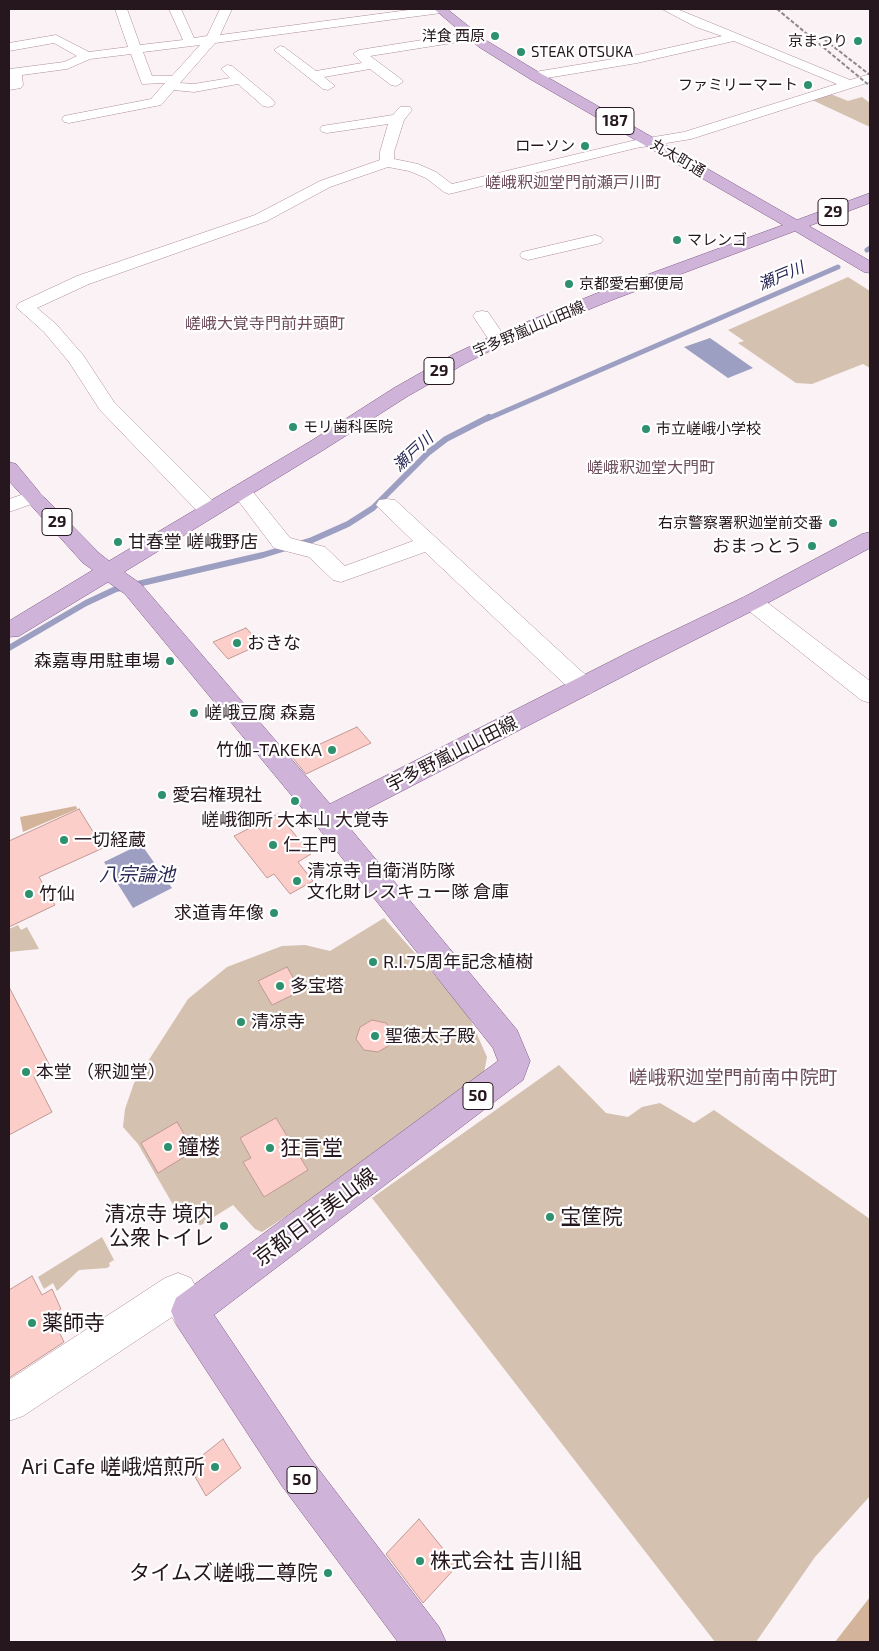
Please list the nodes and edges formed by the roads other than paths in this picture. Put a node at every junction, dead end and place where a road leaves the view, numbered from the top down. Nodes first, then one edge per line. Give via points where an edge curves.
1 (121, 9) edge
2 (127, 9) edge
3 (175, 9) edge
4 (226, 9) edge
5 (440, 9) edge
6 (668, 9) edge
7 (473, 36) junction
8 (735, 38) junction
9 (211, 40) junction
10 (190, 42) junction
11 (9, 46) edge
12 (135, 49) junction
13 (280, 50) dead end
14 (87, 56) junction
15 (370, 65) junction
16 (224, 66) dead end
17 (314, 75) junction
18 (535, 76) junction
19 (870, 78) edge
20 (240, 80) junction
21 (396, 82) dead end
22 (172, 84) junction
23 (848, 84) junction
24 (9, 86) edge
25 (328, 86) dead end
26 (268, 103) dead end
27 (69, 119) dead end
28 (327, 129) dead end
29 (651, 142) junction
30 (387, 162) junction
31 (870, 198) edge
32 (796, 226) junction
33 (596, 240) dead end
34 (528, 255) dead end
35 (870, 268) edge
36 (482, 316) dead end
37 (498, 340) junction
38 (9, 468) edge
39 (242, 491) junction
40 (33, 497) junction
41 (387, 505) dead end
42 (9, 506) edge
43 (209, 510) junction
44 (870, 539) edge
45 (428, 543) junction
46 (122, 580) junction
47 (752, 602) junction
48 (9, 630) edge
49 (583, 687) junction
50 (870, 694) edge
51 (326, 818) junction
52 (189, 1311) junction
53 (9, 1402) edge
54 (424, 1642) edge

1 - 2 street
1 - 12 street
3 - 10 street
4 - 9 street
5 - 7 main road, 丸太町通 / 187
5 - 9 street
6 - 8 street
7 - 15 street via 359,54
7 - 18 main road, 丸太町通 / 187
8 - 18 street
8 - 23 street
9 - 10 street
9 - 22 street
10 - 12 street
11 - 14 street via 56,39
12 - 14 street
12 - 22 street via 147,81 164,79
13 - 17 street
14 - 24 street via 67,65 15,72 16,85
15 - 17 street
15 - 21 street
16 - 20 street
17 - 25 street
18 - 29 main road, 丸太町通 / 187
19 - 23 street
20 - 22 street via 194,88
20 - 26 street
22 - 27 street via 156,102
23 - 29 street via 686,136
28 - 30 street via 401,115 387,152
29 - 30 street via 449,189 414,167
29 - 32 main road, 丸太町通 / 187
30 - 43 street via 324,184 261,218 83,280 25,307 50,328 76,359 107,406
31 - 32 main road, 宇多野嵐山山田線 / 29
32 - 35 main road, 丸太町通 / 187
32 - 37 main road, 宇多野嵐山山田線 / 29 via 606,296
33 - 34 street
36 - 37 street
37 - 39 main road, 宇多野嵐山山田線 / 29 via 401,392
38 - 40 main road, 29
39 - 43 main road, 宇多野嵐山山田線 / 29
39 - 45 street via 292,546 317,552 341,575
40 - 42 street
40 - 46 main road, 29 via 91,558
41 - 45 street
43 - 46 main road, 宇多野嵐山山田線 / 29
44 - 47 main road, 宇多野嵐山山田線
45 - 49 street
46 - 48 main road, 宇多野嵐山山田線 / 29
46 - 51 main road, 29
47 - 49 main road, 宇多野嵐山山田線
47 - 50 street
49 - 51 main road, 宇多野嵐山山田線
51 - 52 main road, 京都日吉美山線 / 50 via 506,1040 514,1061 512,1070
52 - 53 street via 178,1291
52 - 54 main road, 50 via 296,1472

